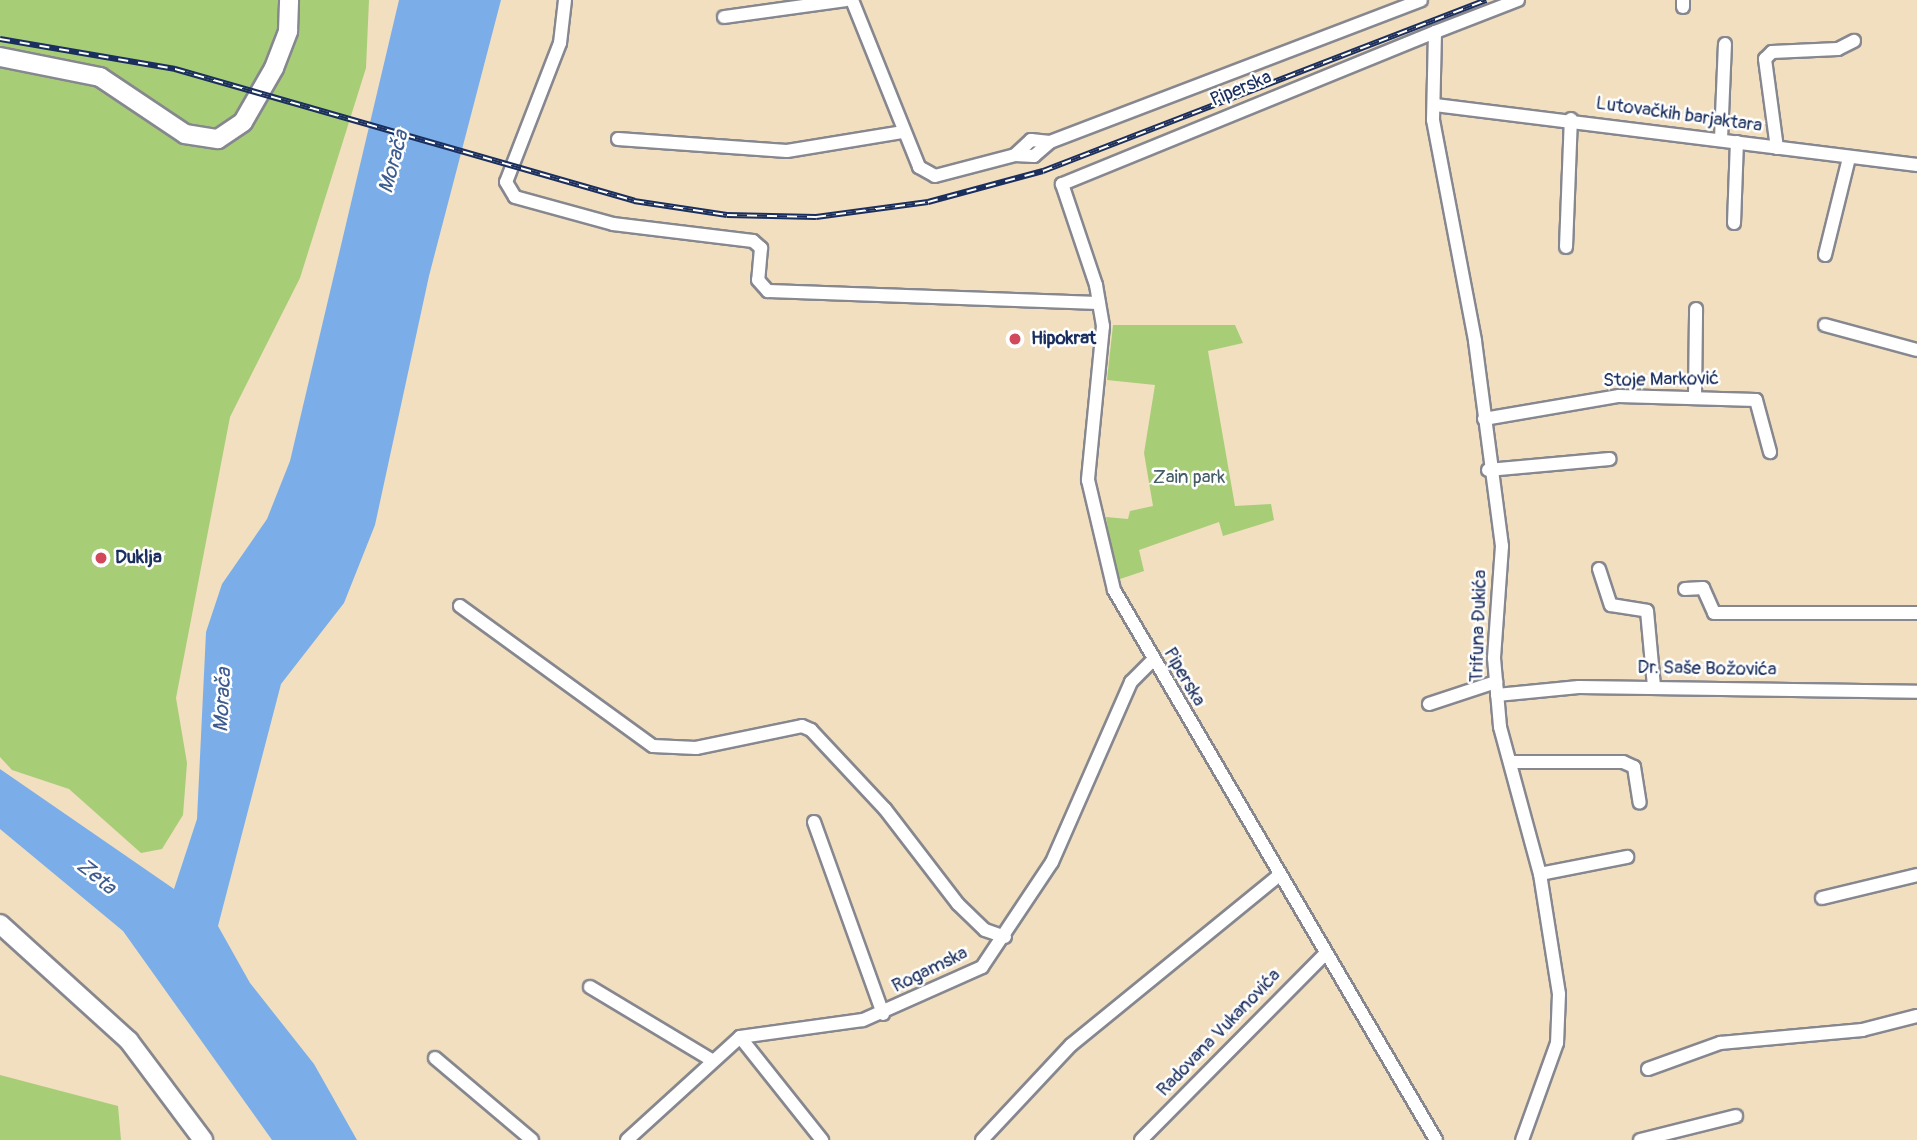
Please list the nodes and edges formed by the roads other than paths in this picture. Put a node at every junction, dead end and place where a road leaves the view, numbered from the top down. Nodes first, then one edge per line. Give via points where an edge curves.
1 (289, 0) edge
2 (565, 0) edge
3 (846, 0) edge
4 (852, 0) edge
5 (1421, 0) edge
6 (1518, 0) edge
7 (1397, 4) edge
8 (724, 17) dead end
9 (1435, 32) junction
10 (1854, 41) dead end
11 (1725, 44) dead end
12 (0, 57) edge
13 (1435, 105) junction
14 (1571, 119) junction
15 (903, 132) junction
16 (618, 139) dead end
17 (1721, 139) junction
18 (1737, 142) junction
19 (1777, 148) junction
20 (1849, 158) junction
21 (1917, 165) edge
22 (1734, 223) dead end
23 (1566, 247) dead end
24 (1825, 255) dead end
25 (1099, 303) junction
26 (1696, 309) dead end
27 (1825, 325) dead end
28 (1917, 350) edge
29 (1695, 397) junction
30 (1484, 419) junction
31 (1770, 452) dead end
32 (1610, 459) dead end
33 (1488, 470) junction
34 (1599, 569) dead end
35 (1685, 589) dead end
36 (460, 606) dead end
37 (1917, 613) edge
38 (1153, 660) junction
39 (1654, 687) junction
40 (1496, 688) junction
41 (1917, 692) edge
42 (1429, 704) dead end
43 (1512, 762) junction
44 (1640, 803) dead end
45 (814, 822) dead end
46 (1627, 857) dead end
47 (1540, 874) junction
48 (1917, 874) edge
49 (1277, 877) junction
50 (1822, 898) dead end
51 (0, 924) edge
52 (1005, 937) junction
53 (1325, 954) junction
54 (590, 987) dead end
55 (883, 1014) junction
56 (1917, 1016) edge
57 (740, 1037) junction
58 (435, 1058) dead end
59 (710, 1059) junction
60 (1648, 1069) dead end
61 (1736, 1116) dead end
62 (203, 1140) edge
63 (532, 1140) edge
64 (627, 1140) edge
65 (822, 1140) edge
66 (982, 1140) edge
67 (1141, 1140) edge
68 (1436, 1140) edge
69 (1522, 1140) edge
70 (1640, 1140) edge

1 - 12 street via 286,39 274,68 243,122 218,139 185,134 100,77
2 - 25 street via 560,43 506,182 515,197 612,224 753,241 761,248 758,280 768,291
3 - 8 street
4 - 15 street
5 - 7 street
6 - 9 street, Piperska
7 - 15 street via 1050,142 1031,140 1015,155 928,174
9 - 13 street, Trifuna Đukića
9 - 25 street, Piperska via 1060,180
10 - 19 street via 1838,49 1772,52 1765,59
11 - 17 street
13 - 14 street, Lutovačkih barjaktara
13 - 30 street, Trifuna Đukića
14 - 17 street, Lutovačkih barjaktara
14 - 23 street
15 - 16 street via 787,151
17 - 18 street, Lutovačkih barjaktara
18 - 19 street, Lutovačkih barjaktara
18 - 22 street
19 - 20 street, Lutovačkih barjaktara
20 - 21 street, Lutovačkih barjaktara
20 - 24 street
25 - 38 street, Piperska via 1090,493 1114,590
26 - 29 street
27 - 28 street
29 - 30 street, Stoje Marković via 1619,397
29 - 31 street, Stoje Marković via 1756,400
30 - 33 street, Trifuna Đukića
32 - 33 street
33 - 40 street, Trifuna Đukića via 1502,547
34 - 39 street via 1611,605 1647,611
35 - 37 street via 1703,588 1714,613
36 - 52 street via 653,746 696,748 802,726 811,730 885,809 958,904 985,930
38 - 49 street, Piperska
38 - 52 street, Rogamska via 1131,682 1052,862
39 - 40 street, Dr. Saše Božovića
39 - 41 street, Dr. Saše Božovića
40 - 42 street, Dr. Saše Božovića
40 - 43 street, Trifuna Đukića
43 - 44 street via 1630,764
43 - 47 street, Trifuna Đukića
45 - 55 street
46 - 47 street
47 - 69 street, Trifuna Đukića via 1560,1026
48 - 50 street
49 - 53 street, Piperska
49 - 66 street via 1071,1045
51 - 62 street via 129,1041
52 - 55 street, Rogamska via 976,971
53 - 67 street, Radovana Vukanovića
53 - 68 street, Piperska
54 - 59 street
55 - 57 street, Rogamska
56 - 60 street via 1862,1030 1720,1043
57 - 59 street, Rogamska
57 - 65 street
58 - 63 street
59 - 64 street, Rogamska
61 - 70 street

